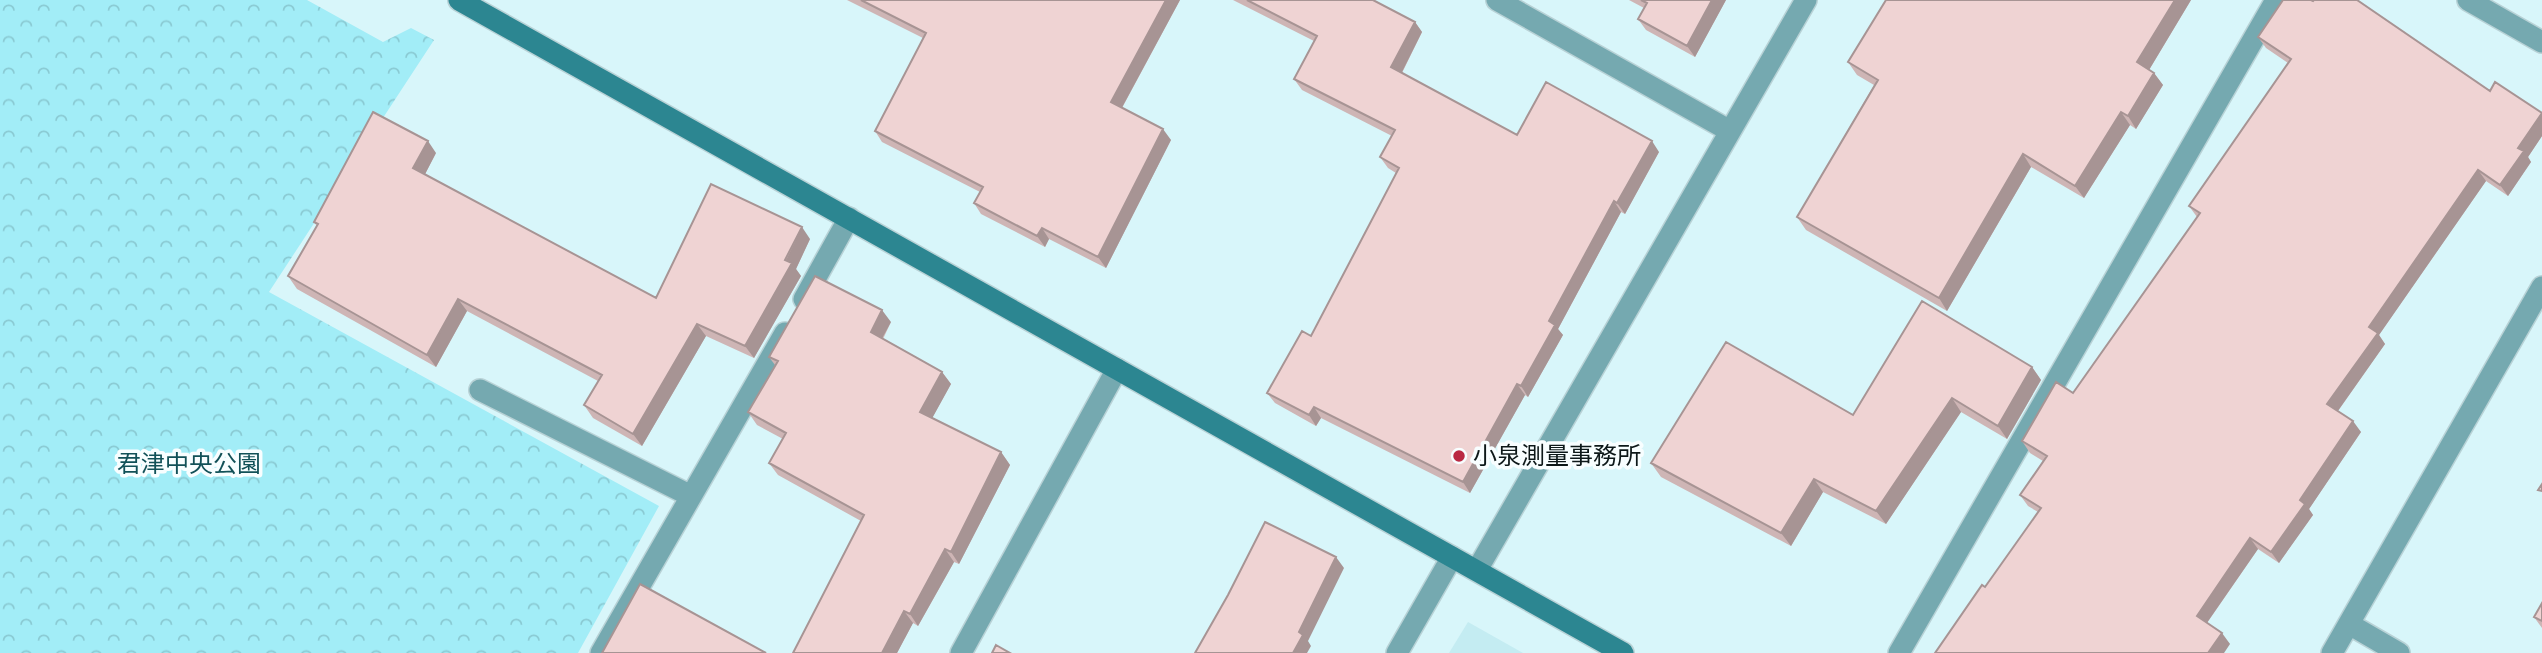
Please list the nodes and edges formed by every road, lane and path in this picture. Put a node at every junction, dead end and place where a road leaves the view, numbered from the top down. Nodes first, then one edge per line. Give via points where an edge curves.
1 (459, 0) edge
2 (1497, 0) edge
3 (1806, 0) edge
4 (2276, 0) edge
5 (2468, 0) edge
6 (2542, 42) edge
7 (1730, 131) junction
8 (849, 218) junction
9 (2542, 287) edge
10 (1117, 369) junction
11 (480, 390) dead end
12 (691, 496) junction
13 (1452, 556) junction
14 (1477, 570) junction
15 (2349, 624) junction
16 (601, 653) edge
17 (961, 653) edge
18 (1397, 653) edge
19 (1623, 653) edge
20 (1899, 653) edge
21 (2332, 653) edge
22 (2399, 653) edge

1 - 8 street
2 - 7 street
3 - 7 street
4 - 20 street
5 - 6 street
7 - 14 street
8 - 10 street
8 - 12 street
9 - 15 street
10 - 13 street
10 - 17 street
11 - 12 street
12 - 16 street
13 - 14 street
13 - 18 street
14 - 19 street
15 - 21 street
15 - 22 street

